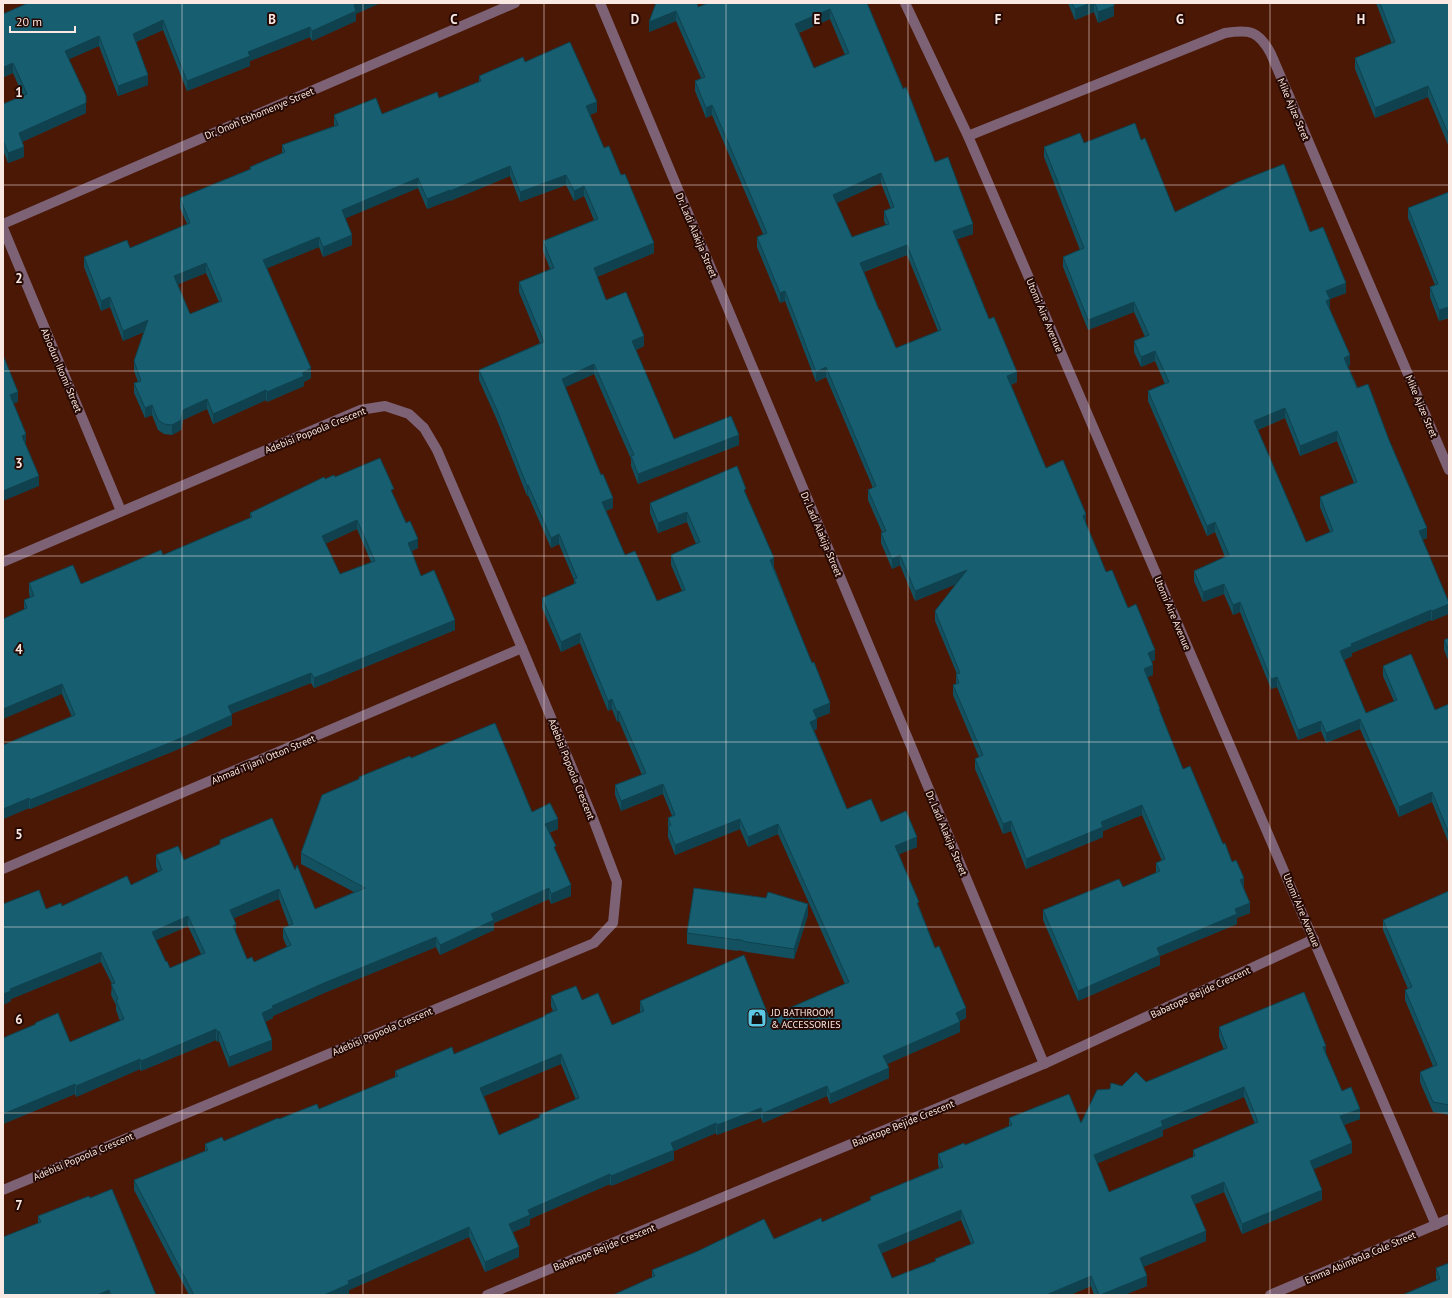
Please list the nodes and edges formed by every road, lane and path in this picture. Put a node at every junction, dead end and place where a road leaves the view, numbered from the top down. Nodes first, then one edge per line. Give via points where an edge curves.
1 (515, 3) edge
2 (600, 3) edge
3 (905, 3) edge
4 (968, 136) junction
5 (3, 224) edge
6 (3, 228) edge
7 (1449, 470) edge
8 (121, 511) junction
9 (3, 562) edge
10 (522, 648) junction
11 (3, 869) edge
12 (1314, 939) junction
13 (1044, 1064) junction
14 (3, 1190) edge
15 (1449, 1219) edge
16 (1436, 1225) junction
17 (487, 1295) edge
18 (1270, 1295) edge

1 - 5 street, Dr. Onoh Ebhomenye Street
2 - 13 street, Dr. Ladi Alakija Street
3 - 4 street, Utomi Aire Avenue
4 - 7 street, Mike Ajize Stret via 1225,32 1253,32 1264,41 1271,54
4 - 12 street, Utomi Aire Avenue
6 - 8 street, Abiodun Ikomi Street
8 - 9 street, Adebisi Popoola Crescent
8 - 10 street, Adebisi Popoola Crescent via 360,410 385,406 409,414 424,428 437,450
10 - 11 street, Ahmad Tijani Otton Street
10 - 14 street, Adebisi Popoola Crescent via 617,882 613,923 594,943
12 - 13 street, Babatope Bejide Crescent
12 - 16 street, Utomi Aire Avenue
13 - 17 street, Babatope Bejide Crescent
15 - 16 street, Emma Abimbola Cole Street
16 - 18 street, Emma Abimbola Cole Street

